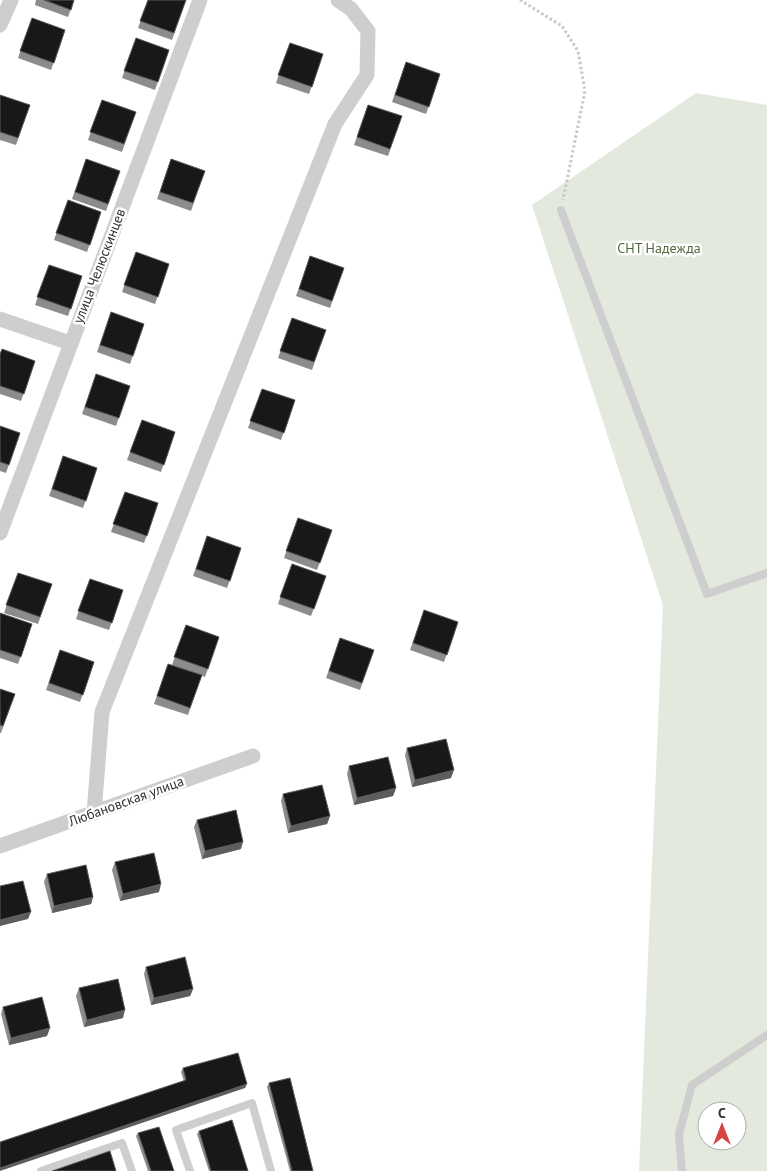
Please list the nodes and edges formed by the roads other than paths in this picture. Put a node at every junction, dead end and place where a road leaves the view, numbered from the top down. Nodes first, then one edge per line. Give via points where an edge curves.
1 (11, 0) edge
2 (200, 0) edge
3 (338, 0) edge
4 (0, 25) edge
5 (561, 210) road end
6 (0, 319) edge
7 (70, 343) junction
8 (0, 532) edge
9 (767, 573) edge
10 (253, 756) dead end
11 (94, 813) junction
12 (0, 846) edge
13 (767, 1035) edge
14 (41, 1171) edge
15 (132, 1171) edge
16 (190, 1171) edge
17 (271, 1171) edge
18 (682, 1171) edge

1 - 4 street
2 - 7 street, улица Челюскинцев
3 - 11 street via 351,9 368,31 366,75 335,124 102,712
5 - 9 lane via 707,594
6 - 7 street
7 - 8 street, улица Челюскинцев
10 - 11 street, Любановская улица
11 - 12 street, Любановская улица
13 - 18 lane via 692,1085 679,1134
14 - 15 lane via 122,1143
16 - 17 lane via 176,1130 252,1103

